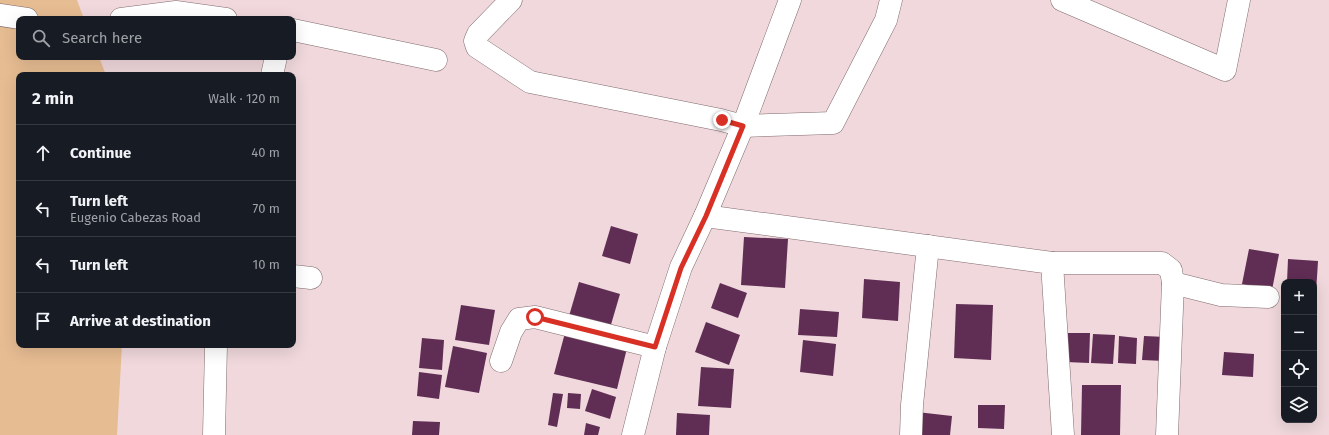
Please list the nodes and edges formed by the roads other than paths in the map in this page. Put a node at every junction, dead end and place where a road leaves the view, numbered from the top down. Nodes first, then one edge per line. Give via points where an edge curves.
1 (511, 0) edge
2 (790, 0) edge
3 (892, 0) edge
4 (1062, 0) edge
5 (1239, 0) edge
6 (0, 15) edge
7 (145, 16) edge
8 (205, 16) edge
9 (16, 17) edge
10 (296, 31) edge
11 (275, 60) edge
12 (436, 60) dead end
13 (273, 72) edge
14 (743, 126) junction
15 (706, 216) junction
16 (928, 246) junction
17 (1052, 263) junction
18 (1173, 283) junction
19 (1268, 297) dead end
20 (655, 347) junction
21 (216, 348) edge
22 (501, 361) dead end
23 (214, 435) edge
24 (633, 435) edge
25 (911, 435) edge
26 (1062, 435) edge
27 (1167, 435) edge

1 - 14 street via 478,34 476,47 530,82
2 - 14 street
3 - 14 street via 886,20 833,123
4 - 5 street via 1225,70
6 - 9 street
7 - 8 street via 176,12
10 - 12 street
11 - 13 street
14 - 15 street
15 - 16 street
15 - 20 street via 681,268
16 - 17 street
16 - 25 street
17 - 18 street via 1162,263 1171,270
17 - 26 street
18 - 19 street via 1221,295
18 - 27 street
20 - 22 street via 535,317 519,319 511,332
20 - 24 street
21 - 23 street

